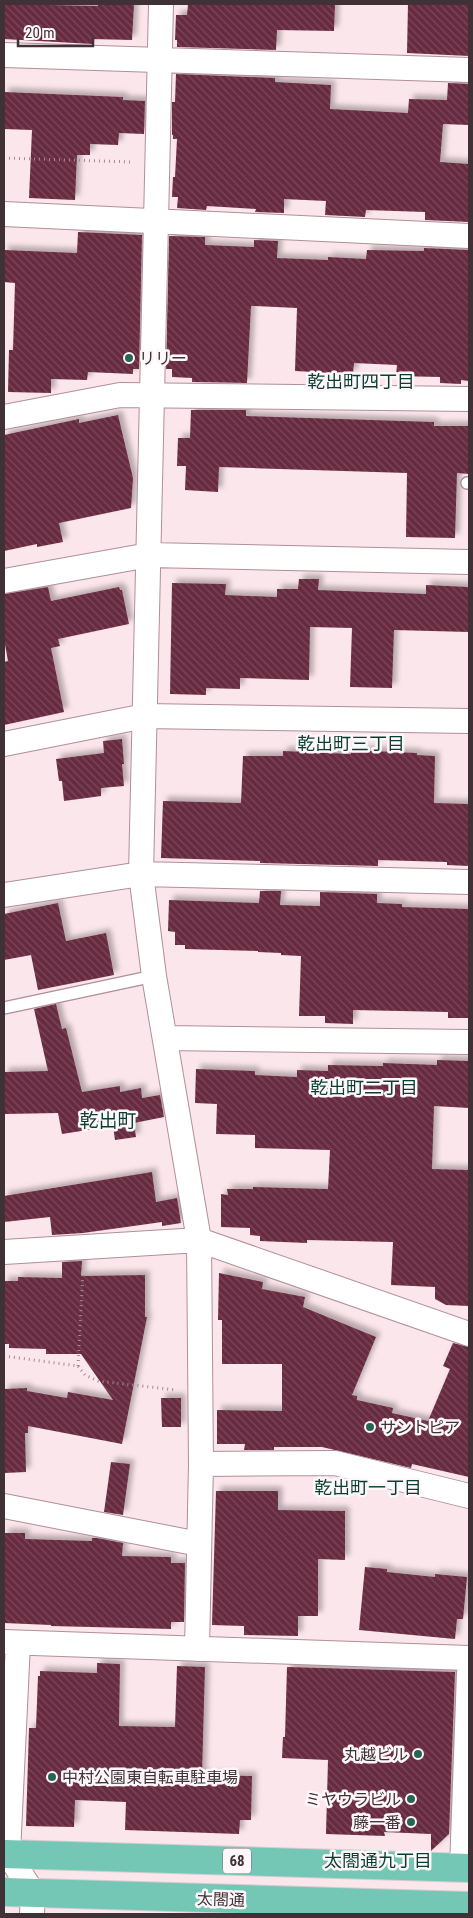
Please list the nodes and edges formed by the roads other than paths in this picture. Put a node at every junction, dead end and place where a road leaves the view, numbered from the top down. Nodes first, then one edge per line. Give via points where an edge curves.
1 (162, 4) edge
2 (4, 55) edge
3 (160, 61) junction
4 (469, 70) edge
5 (4, 214) edge
6 (157, 221) junction
7 (469, 236) edge
8 (152, 395) junction
9 (469, 399) edge
10 (4, 417) edge
11 (149, 556) junction
12 (469, 562) edge
13 (4, 581) edge
14 (145, 716) junction
15 (469, 721) edge
16 (4, 744) edge
17 (141, 874) junction
18 (469, 882) edge
19 (4, 895) edge
20 (154, 976) junction
21 (4, 1008) edge
22 (166, 1038) junction
23 (469, 1042) edge
24 (199, 1240) junction
25 (4, 1252) edge
26 (469, 1334) edge
27 (201, 1464) junction
28 (469, 1496) edge
29 (4, 1506) edge
30 (199, 1544) junction
31 (11, 1643) edge
32 (197, 1649) junction
33 (469, 1658) edge
34 (469, 1673) edge
35 (6, 1854) edge
36 (466, 1868) edge
37 (4, 1892) edge
38 (32, 1904) edge
39 (469, 1906) edge
40 (221, 1907) edge

1 - 3 street
2 - 3 street
3 - 4 street
3 - 6 street
5 - 6 street
6 - 7 street
6 - 8 street
8 - 9 street
8 - 10 street via 120,395
8 - 11 street
11 - 12 street
11 - 13 street
11 - 14 street
14 - 15 street
14 - 16 street
14 - 17 street
17 - 18 street
17 - 19 street
17 - 20 street
20 - 21 lane
20 - 22 street
22 - 23 street
22 - 24 street
24 - 25 street
24 - 26 street
24 - 27 street
27 - 28 street via 335,1463
27 - 30 street
29 - 30 street
30 - 32 street
31 - 32 street
31 - 35 street
32 - 33 street
34 - 36 street
35 - 36 main road, 68
35 - 38 street
37 - 38 main road, 太閤通
38 - 40 main road, 太閤通
39 - 40 main road, 太閤通

